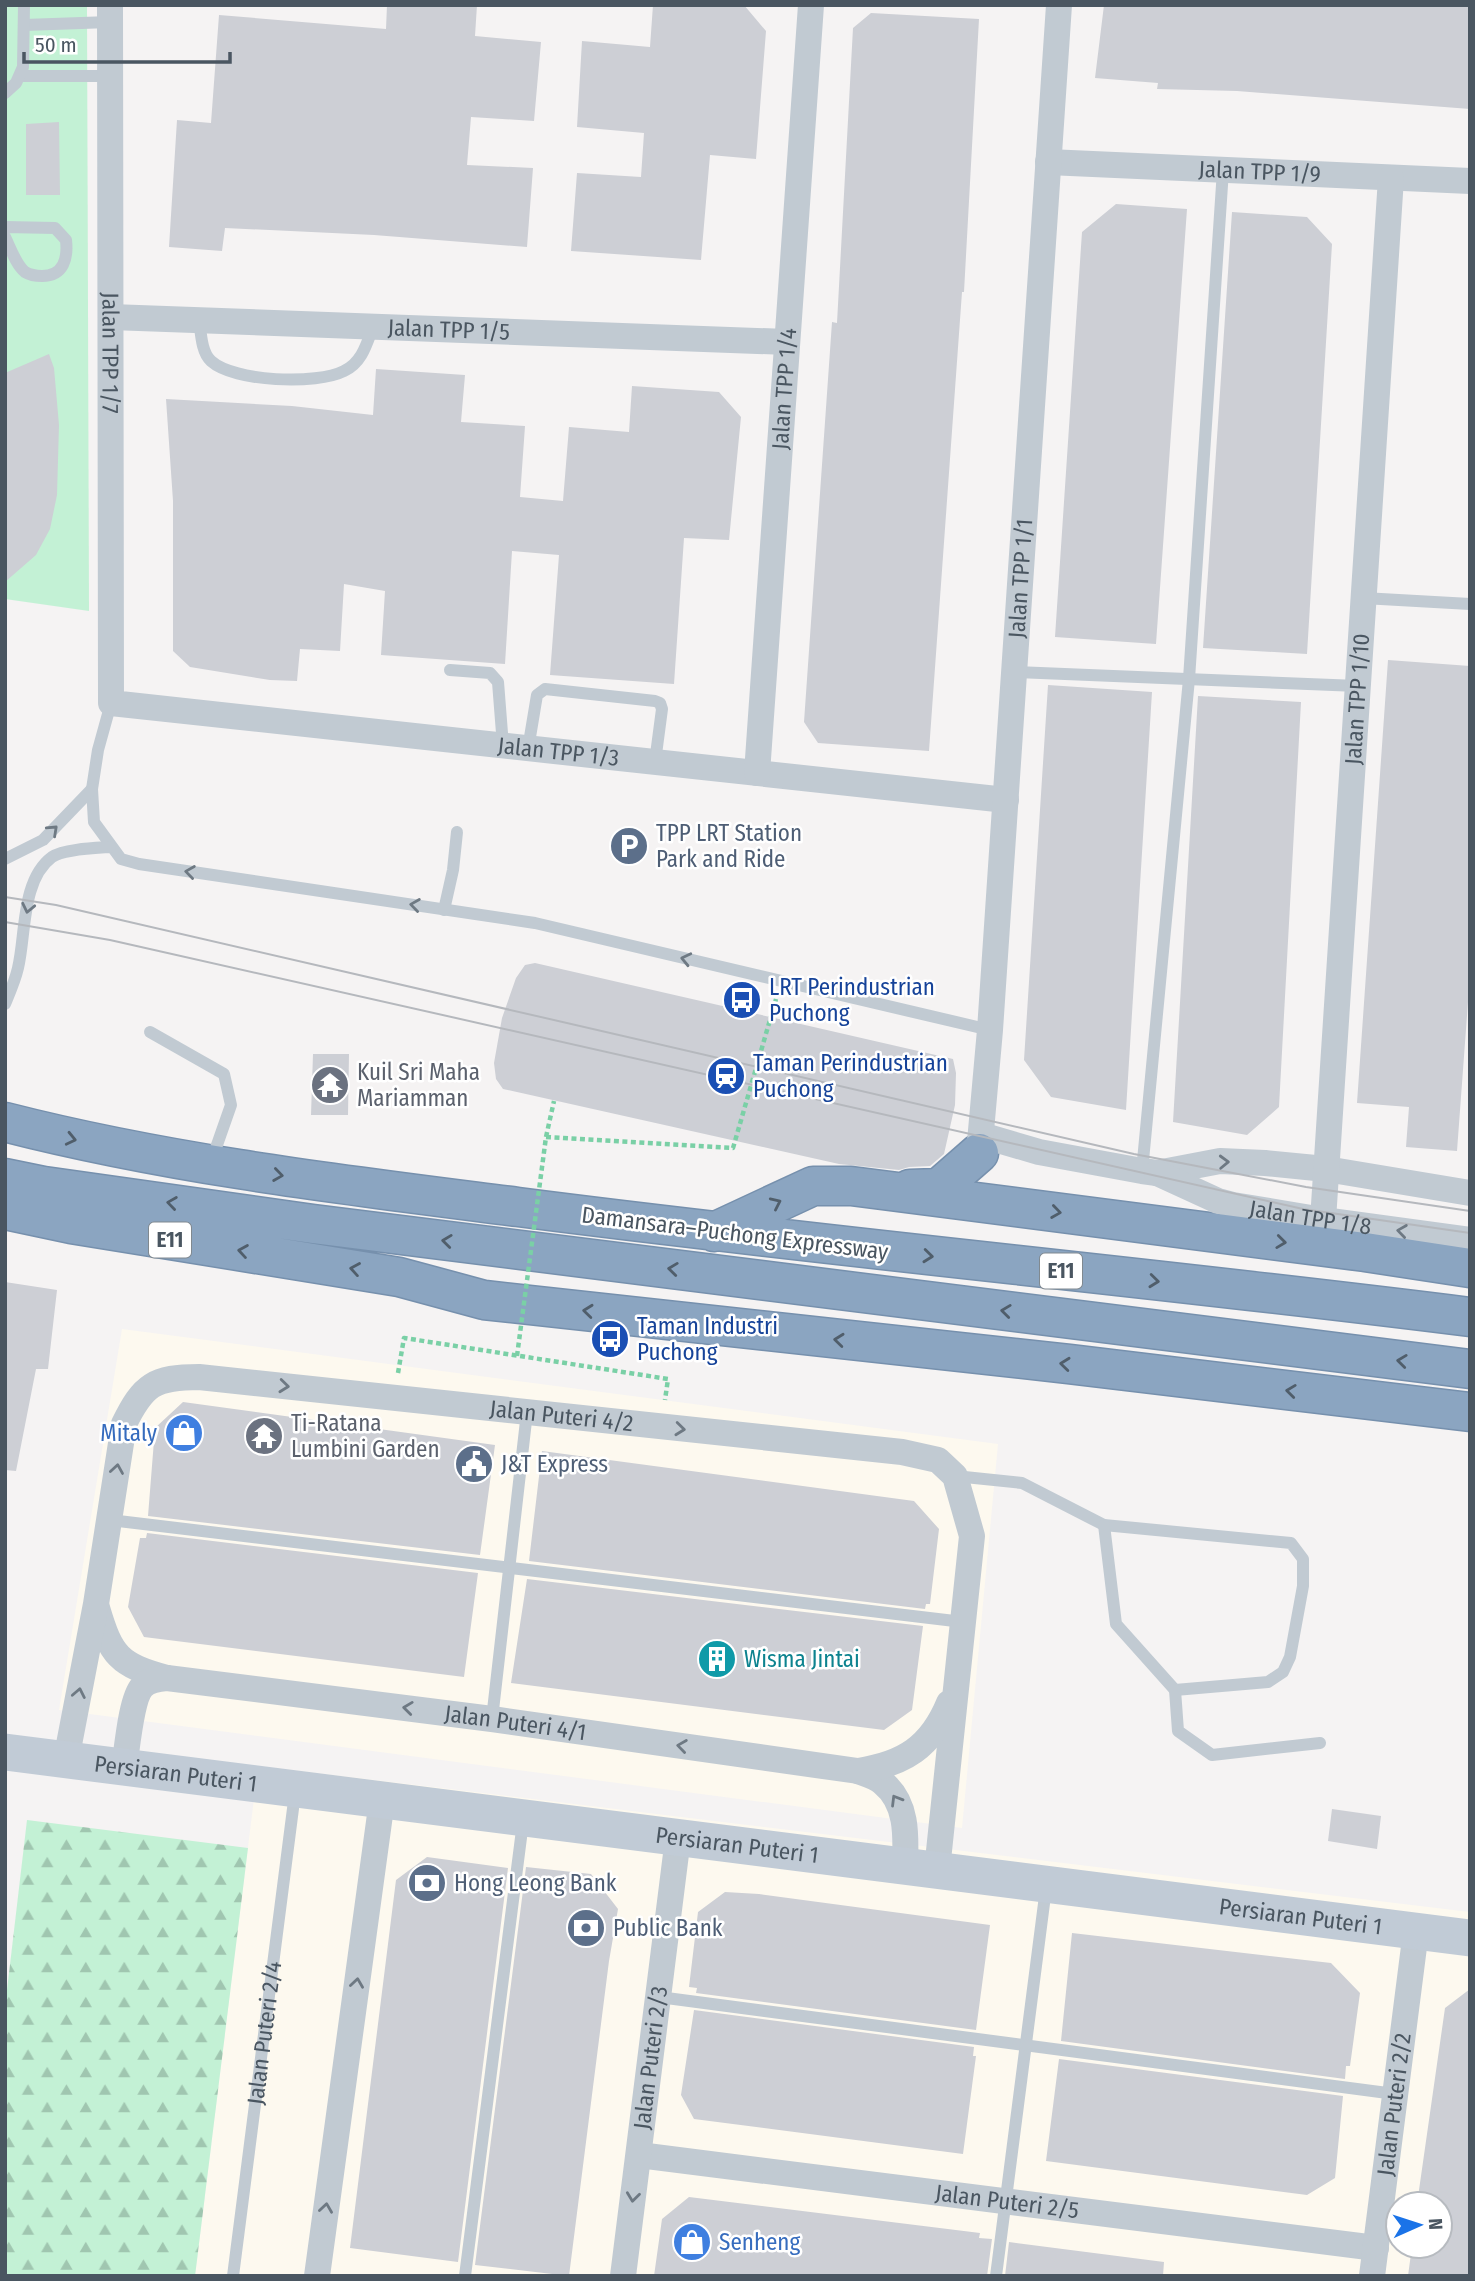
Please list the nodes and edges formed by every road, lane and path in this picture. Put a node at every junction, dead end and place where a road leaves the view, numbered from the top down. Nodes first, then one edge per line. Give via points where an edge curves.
1 (24, 5) edge
2 (811, 5) edge
3 (1059, 5) edge
4 (110, 14) edge
5 (24, 24) junction
6 (20, 76) junction
7 (111, 76) junction
8 (5, 93) edge
9 (1048, 162) junction
10 (1223, 170) junction
11 (1391, 178) junction
12 (1470, 181) edge
13 (5, 227) edge
14 (5, 237) edge
15 (111, 317) junction
16 (199, 319) junction
17 (373, 326) junction
18 (787, 342) junction
19 (1363, 598) junction
20 (1470, 604) edge
21 (450, 670) dead end
22 (1014, 672) junction
23 (1189, 679) junction
24 (1358, 686) junction
25 (111, 703) junction
26 (516, 747) junction
27 (655, 762) junction
28 (757, 773) junction
29 (92, 789) junction
30 (1006, 800) junction
31 (457, 832) dead end
32 (110, 847) junction
33 (5, 859) edge
34 (444, 910) junction
35 (781, 981) junction
36 (5, 1004) edge
37 (990, 1030) junction
38 (150, 1032) dead end
39 (554, 1101) dead end
40 (5, 1122) edge
41 (546, 1137) junction
42 (980, 1144) junction
43 (210, 1165) junction
44 (1326, 1169) junction
45 (1149, 1172) junction
46 (5, 1178) edge
47 (891, 1191) junction
48 (1470, 1193) edge
49 (1018, 1207) junction
50 (5, 1210) edge
51 (1323, 1220) junction
52 (714, 1232) junction
53 (1470, 1240) edge
54 (1470, 1268) edge
55 (399, 1277) junction
56 (813, 1287) junction
57 (1470, 1317) edge
58 (517, 1356) junction
59 (1470, 1369) edge
60 (668, 1379) dead end
61 (394, 1398) junction
62 (527, 1412) junction
63 (1470, 1412) edge
64 (955, 1476) junction
65 (110, 1520) junction
66 (1104, 1525) junction
67 (509, 1568) junction
68 (96, 1604) junction
69 (963, 1622) junction
70 (167, 1678) junction
71 (956, 1685) junction
72 (1175, 1690) junction
73 (492, 1718) junction
74 (1320, 1743) dead end
75 (5, 1752) edge
76 (66, 1760) junction
77 (124, 1768) junction
78 (858, 1771) junction
79 (296, 1789) junction
80 (382, 1800) junction
81 (524, 1818) junction
82 (678, 1838) junction
83 (921, 1868) junction
84 (1046, 1884) junction
85 (1416, 1931) junction
86 (1470, 1938) edge
87 (659, 1997) junction
88 (1027, 2045) junction
89 (1395, 2094) junction
90 (639, 2154) junction
91 (1006, 2201) junction
92 (1376, 2248) junction
93 (233, 2276) edge
94 (317, 2276) edge
95 (465, 2276) edge
96 (623, 2276) edge
97 (996, 2276) edge
98 (1372, 2276) edge

1 - 5 lane
2 - 18 street, Jalan TPP 1/4
3 - 9 street, Jalan TPP 1/1
4 - 5 lane
4 - 7 street, Jalan TPP 1/7
5 - 6 lane
6 - 7 lane
6 - 8 lane
7 - 15 street, Jalan TPP 1/7
9 - 10 street, Jalan TPP 1/9
9 - 22 street, Jalan TPP 1/1
10 - 11 street, Jalan TPP 1/9
10 - 23 lane
11 - 12 street, Jalan TPP 1/9
11 - 19 street, Jalan TPP 1/10
13 - 14 lane via 55,228 66,240 63,266 46,276 25,272
15 - 16 street, Jalan TPP 1/5
15 - 25 street, Jalan TPP 1/7
16 - 17 street, Jalan TPP 1/5
16 - 17 lane via 204,349 211,360 243,375 284,379 345,371 363,354
17 - 18 street, Jalan TPP 1/5
18 - 28 street, Jalan TPP 1/4
19 - 20 lane
19 - 24 street, Jalan TPP 1/10
21 - 26 lane via 495,676
22 - 23 lane
22 - 30 street, Jalan TPP 1/1
23 - 24 lane
23 - 45 lane
24 - 44 street, Jalan TPP 1/10
25 - 26 street, Jalan TPP 1/3
25 - 29 lane
26 - 27 street, Jalan TPP 1/3
26 - 27 lane via 539,692 545,690 655,701 662,709
27 - 28 street, Jalan TPP 1/3
28 - 30 street, Jalan TPP 1/3
29 - 32 lane via 94,822
33 -> 29 lane via 43,840
30 - 37 street, Jalan TPP 1/1
31 - 34 lane
34 -> 32 lane via 139,864 121,859
32 -> 36 lane via 53,856 34,878 19,967
35 -> 34 lane via 535,923
35 - 37 lane
35 - 41 path via 733,1148
37 - 42 street, Jalan TPP 1/1
38 - 43 lane via 225,1074 231,1105
39 - 41 path, bridge
40 -> 43 highway, Damansara–Puchong Expressway / E11
41 - 58 path, bridge
42 - 45 street, Jalan TPP 1/8
42 - 47 highway via 939,1188
42 - 49 highway via 981,1164 994,1191
43 -> 52 highway, Damansara–Puchong Expressway / E11
45 -> 44 street, Jalan TPP 1/8 via 1220,1161
44 - 48 street, Jalan TPP 1/8
44 - 51 street, Jalan TPP 1/10
45 - 51 street, Jalan TPP 1/8 via 1218,1201
56 -> 46 highway, Damansara–Puchong Expressway / E11 via 313,1224
47 - 49 highway
52 -> 47 highway via 813,1186
49 -> 54 highway
55 -> 50 highway, E11
53 -> 51 street, Jalan TPP 1/8
52 -> 57 highway, Damansara–Puchong Expressway / E11
55 - 56 highway, E11 via 488,1275 765,1304
63 -> 55 highway via 484,1300
59 -> 56 highway, Damansara–Puchong Expressway / E11
58 - 60 path
58 - 61 path via 404,1338
61 - 62 street, Jalan Puteri 4/2
65 -> 61 street, Jalan Puteri 4/2 via 124,1424 144,1390 158,1382 199,1377
62 -> 64 street, Jalan Puteri 4/2 via 902,1452 938,1460
62 - 67 lane
64 - 66 lane via 1022,1483
64 - 69 street via 972,1536
65 - 67 lane
65 - 68 street, Jalan Puteri 4/2
66 - 72 lane via 1116,1624
66 - 72 lane via 1291,1543 1303,1559 1303,1586 1283,1672 1268,1682
67 - 69 lane
67 - 73 lane
68 - 70 street, Jalan Puteri 4/1 via 110,1645 121,1660
76 -> 68 street, Jalan Puteri 4/2
69 - 71 street
73 -> 70 street, Jalan Puteri 4/1
70 - 77 street via 143,1685 136,1695
71 - 78 street via 944,1715 920,1748 882,1767
71 - 83 street
72 - 74 lane via 1178,1731 1212,1755
78 -> 73 street, Jalan Puteri 4/1
75 - 76 street, Persiaran Puteri 1
76 - 77 street, Persiaran Puteri 1
77 - 79 street, Persiaran Puteri 1
83 -> 78 street, Jalan Puteri 4/1 via 906,1843 902,1808 895,1796 882,1782
79 - 80 street, Persiaran Puteri 1
79 - 93 lane, Jalan Puteri 2/4
80 - 81 street, Persiaran Puteri 1
94 -> 80 street
81 - 82 street, Persiaran Puteri 1
81 - 95 lane
82 - 83 street, Persiaran Puteri 1
82 - 87 street, Jalan Puteri 2/3
83 - 84 street, Persiaran Puteri 1
84 - 85 street, Persiaran Puteri 1
84 - 88 lane
85 - 86 street, Persiaran Puteri 1
85 - 89 street, Jalan Puteri 2/2
87 - 88 lane
87 - 90 street, Jalan Puteri 2/3
88 - 89 lane
88 - 91 lane
89 - 92 street, Jalan Puteri 2/2
90 - 91 street, Jalan Puteri 2/5
90 -> 96 street, Jalan Puteri 2/3
91 - 92 street, Jalan Puteri 2/5
91 - 97 lane
92 - 98 street, Jalan Puteri 2/2

